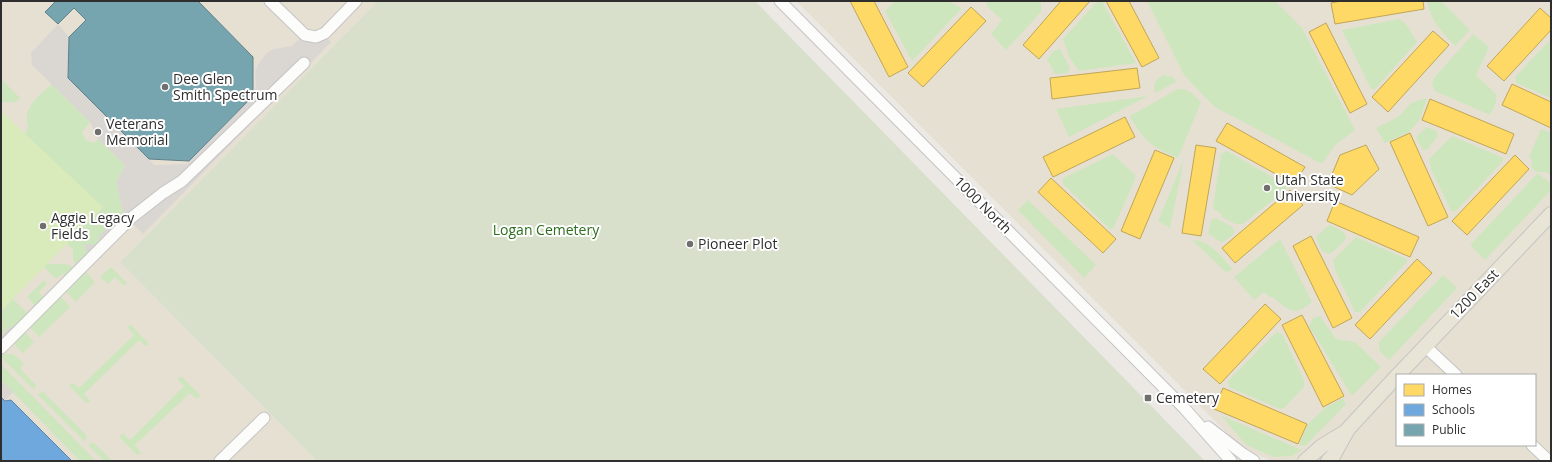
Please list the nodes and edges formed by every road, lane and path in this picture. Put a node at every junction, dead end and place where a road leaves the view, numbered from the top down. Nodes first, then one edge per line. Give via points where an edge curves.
1 (270, 1) edge
2 (356, 1) edge
3 (781, 1) edge
4 (304, 63) dead end
5 (1551, 214) edge
6 (1425, 346) junction
7 (1, 348) edge
8 (1400, 374) edge
9 (1455, 374) edge
10 (1396, 378) edge
11 (1186, 409) junction
12 (264, 418) dead end
13 (1348, 429) junction
14 (1533, 446) edge
15 (220, 461) edge
16 (1231, 461) edge
17 (1254, 461) edge
18 (1306, 461) edge
19 (1328, 461) edge
20 (1549, 461) edge

1 - 2 street via 304,35 316,37 325,32
3 - 11 street, 1000 North
4 - 7 street via 182,181 131,218
5 - 6 main road, 1200 East
6 - 8 main road, 1200 East
6 - 9 street
10 - 13 main road, 1200 East
11 - 16 street, 1000 North
11 - 17 street, 1000 North
12 - 15 street
13 - 18 main road, 1200 East via 1322,446
13 - 19 main road, 1200 East
14 - 20 street

